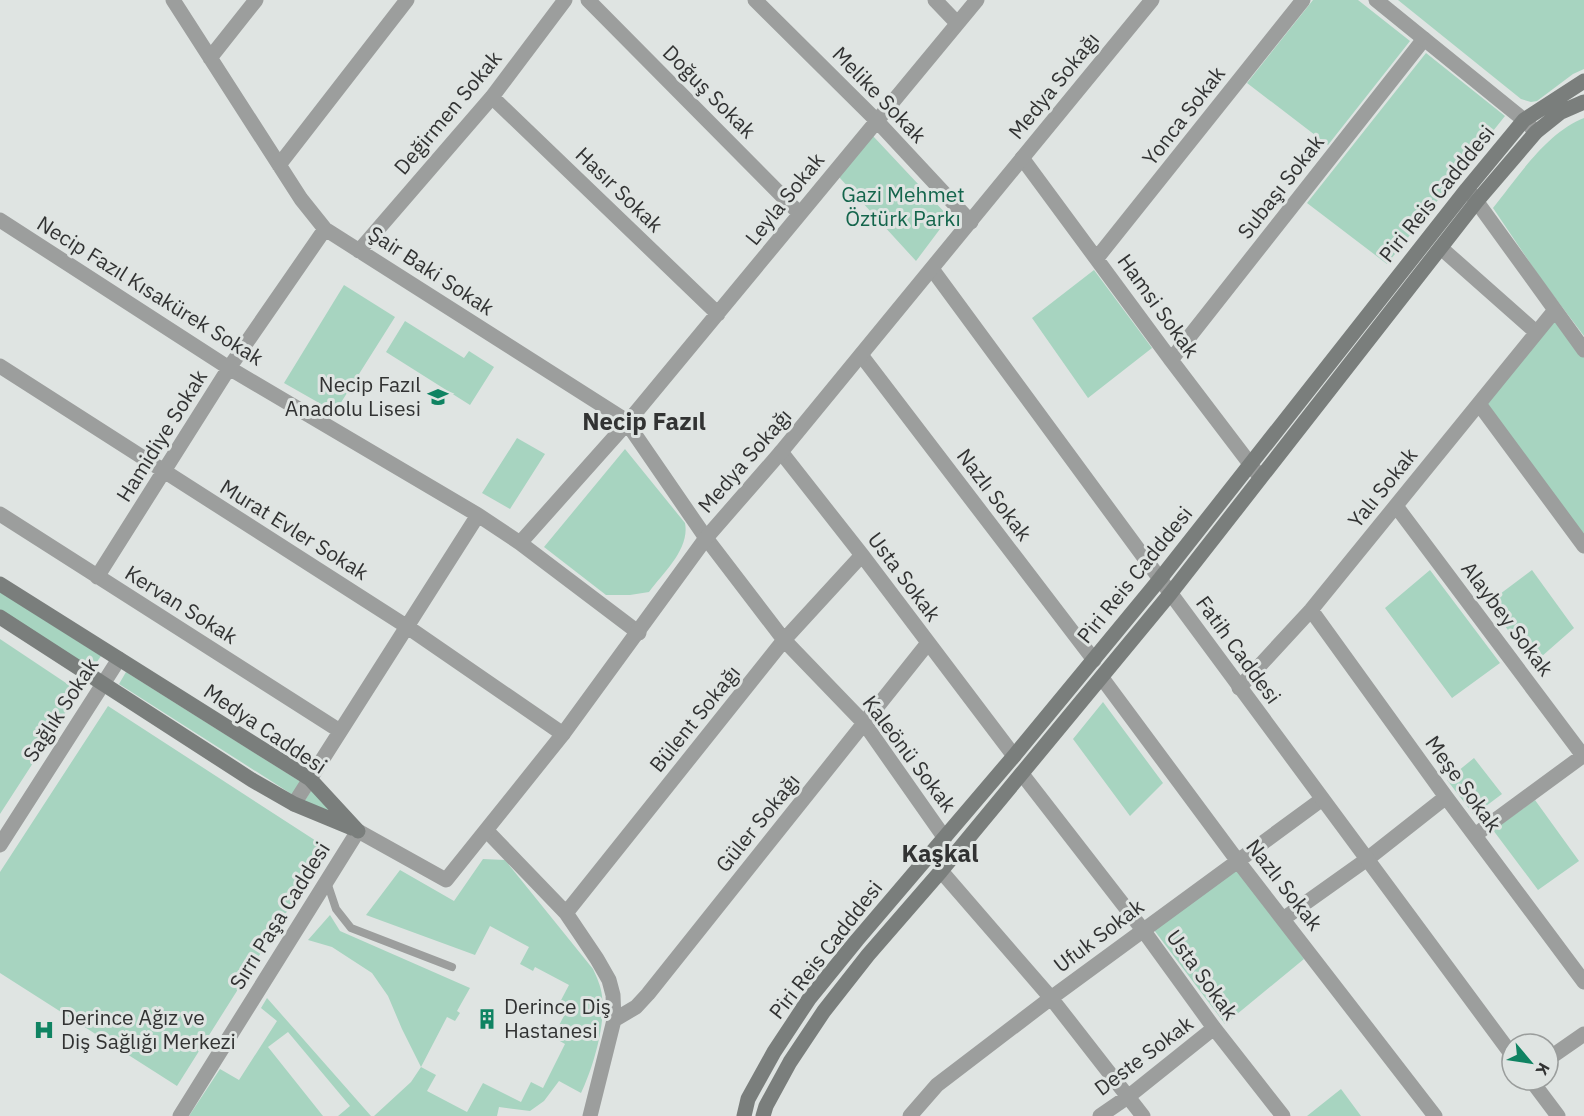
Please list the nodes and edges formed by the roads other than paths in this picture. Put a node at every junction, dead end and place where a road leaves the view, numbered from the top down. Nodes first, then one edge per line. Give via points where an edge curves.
1 (173, 0) edge
2 (256, 0) edge
3 (407, 0) edge
4 (565, 0) edge
5 (588, 0) edge
6 (755, 0) edge
7 (935, 0) edge
8 (976, 0) edge
9 (1152, 0) edge
10 (1303, 0) edge
11 (1376, 0) edge
12 (957, 23) junction
13 (1424, 39) junction
14 (210, 58) junction
15 (1584, 81) edge
16 (492, 97) junction
17 (1584, 102) edge
18 (876, 120) junction
19 (1524, 120) junction
20 (1536, 132) junction
21 (1022, 159) junction
22 (279, 165) junction
23 (1472, 195) junction
24 (800, 214) junction
25 (0, 220) edge
26 (971, 222) junction
27 (325, 229) junction
28 (1441, 248) junction
29 (359, 251) junction
30 (1097, 258) junction
31 (932, 269) junction
32 (1555, 310) junction
33 (718, 314) junction
34 (1536, 332) junction
35 (1584, 350) edge
36 (861, 355) junction
37 (1171, 360) junction
38 (0, 366) edge
39 (230, 368) junction
40 (1479, 404) junction
41 (627, 423) junction
42 (781, 452) junction
43 (1250, 464) junction
44 (164, 472) junction
45 (1260, 477) junction
46 (1396, 506) junction
47 (0, 514) edge
48 (478, 515) junction
49 (706, 538) junction
50 (520, 543) junction
51 (1584, 546) edge
52 (862, 555) junction
53 (97, 577) junction
54 (1160, 579) junction
55 (0, 584) edge
56 (1170, 594) junction
57 (1311, 610) junction
58 (0, 617) edge
59 (406, 626) junction
60 (639, 633) junction
61 (784, 640) junction
62 (928, 643) junction
63 (119, 659) junction
64 (1094, 660) junction
65 (1102, 678) junction
66 (103, 684) junction
67 (1239, 688) junction
68 (864, 723) junction
69 (340, 731) junction
70 (563, 734) junction
71 (1014, 756) junction
72 (1584, 756) edge
73 (1022, 774) junction
74 (310, 779) junction
75 (1446, 797) junction
76 (1322, 800) junction
77 (294, 804) junction
78 (358, 831) junction
79 (487, 831) junction
80 (1475, 835) junction
81 (944, 837) junction
82 (0, 845) edge
83 (1237, 860) junction
84 (1366, 860) junction
85 (941, 871) junction
86 (327, 881) junction
87 (566, 913) junction
88 (1283, 919) junction
89 (1143, 930) junction
90 (452, 967) dead end
91 (1584, 982) edge
92 (1051, 998) junction
93 (614, 1020) junction
94 (1214, 1028) junction
95 (1584, 1034) edge
96 (1500, 1039) edge
97 (1560, 1051) edge
98 (1540, 1092) edge
99 (1129, 1096) junction
100 (180, 1116) edge
101 (590, 1116) edge
102 (744, 1116) edge
103 (764, 1116) edge
104 (910, 1116) edge
105 (1100, 1116) edge
106 (1143, 1116) edge
107 (1283, 1116) edge
108 (1435, 1116) edge
109 (1558, 1116) edge

1 - 14 street, Şair Baki Sokak
2 - 14 street
3 - 22 street
4 - 16 street, Değirmen Sokak
5 - 24 street, Doğuş Sokak
6 - 18 street, Melike Sokak
7 - 12 street
8 - 12 street, Leyla Sokak
9 - 21 street, Medya Sokağı
10 - 30 street, Yonca Sokak
11 - 13 street
12 - 18 street, Leyla Sokak
13 - 19 street
13 - 37 street, Subaşı Sokak
14 - 22 street, Şair Baki Sokak
15 - 19 main road, Piri Reis Cadddesi
16 - 29 street, Değirmen Sokak
16 - 33 street, Hasır Sokak
17 - 20 main road, Piri Reis Cadddesi via 1561,112
18 - 24 street, Leyla Sokak
18 - 26 street, Melike Sokak
19 - 20 street
19 - 23 main road, Piri Reis Cadddesi
20 - 23 main road, Piri Reis Cadddesi
21 - 26 street, Medya Sokağı
21 - 30 street, Hamsi Sokak
22 - 27 street, Şair Baki Sokak
23 - 28 main road, Piri Reis Cadddesi
23 - 32 street
23 - 43 main road, Piri Reis Cadddesi
24 - 33 street, Leyla Sokak
25 - 39 street, Necip Fazıl Kısakürek Sokak
26 - 31 street, Medya Sokağı
27 - 29 street, Şair Baki Sokak
27 - 39 street, Hamidiye Sokak
28 - 34 street
28 - 45 main road, Piri Reis Cadddesi
29 - 41 street, Şair Baki Sokak
30 - 37 street, Hamsi Sokak
31 - 36 street, Medya Sokağı
31 - 54 street, Fatih Caddesi
32 - 34 street, Yalı Sokak
32 - 35 street
33 - 41 street, Leyla Sokak
34 - 40 street, Yalı Sokak
36 - 42 street, Medya Sokağı
36 - 64 street, Nazlı Sokak
37 - 43 street, Hamsi Sokak
38 - 44 street, Murat Evler Sokak
39 - 44 street, Hamidiye Sokak
39 - 48 street, Necip Fazıl Kısakürek Sokak
40 - 46 street, Yalı Sokak
40 - 51 street
41 - 49 street, Şair Baki Sokak
41 - 50 street, Leyla Sokak
42 - 49 street, Medya Sokağı
42 - 52 street, Usta Sokak
43 - 45 street, Hamsi Sokak
43 - 54 main road, Piri Reis Cadddesi
44 - 53 street, Hamidiye Sokak
44 - 59 street, Murat Evler Sokak
45 - 56 main road, Piri Reis Cadddesi
46 - 57 street, Yalı Sokak
46 - 72 street, Alaybey Sokak
47 - 53 street, Kervan Sokak
48 - 50 street, Necip Fazıl Kısakürek Sokak
48 - 59 street
49 - 60 street, Medya Sokağı
49 - 61 street, Kaleönü Sokak
50 - 60 street, Necip Fazıl Kısakürek Sokak
52 - 61 street, Bülent Sokağı
52 - 62 street, Usta Sokak
53 - 69 street, Kervan Sokak
54 - 56 street, Fatih Caddesi
54 - 64 main road, Piri Reis Cadddesi
55 - 63 main road, Medya Caddesi
56 - 65 main road, Piri Reis Cadddesi
56 - 67 street, Fatih Caddesi
57 - 67 street, Yalı Sokak
57 - 75 street, Meşe Sokak
58 - 66 main road
59 - 69 street
59 - 70 street, Murat Evler Sokak
60 - 70 street, Medya Sokağı
61 - 68 street, Kaleönü Sokak
61 - 87 street, Bülent Sokağı
62 - 68 street, Güler Sokağı
62 - 71 street, Usta Sokak
63 - 66 street, Sağlık Sokak
63 - 74 main road, Medya Caddesi
64 - 71 main road, Piri Reis Cadddesi
65 - 73 main road, Piri Reis Cadddesi
65 - 83 street, Nazlı Sokak
66 - 77 main road
66 - 82 street, Sağlık Sokak
67 - 76 street, Fatih Caddesi
68 - 81 street, Kaleönü Sokak
68 - 93 street, Güler Sokağı via 648,994 636,1007
69 - 74 street
70 - 79 street, Medya Sokağı
71 - 81 main road, Piri Reis Cadddesi
72 - 80 street
73 - 85 main road, Piri Reis Cadddesi
73 - 89 street, Usta Sokak
74 - 77 street
74 - 78 main road, Medya Caddesi
75 - 80 street, Meşe Sokak
75 - 84 street
76 - 83 street, Ufuk Sokak
76 - 84 street, Fatih Caddesi
77 - 78 main road
78 - 79 street, Medya Sokağı via 447,880
78 - 86 street, Sırrı Paşa Caddesi
79 - 87 street
80 - 91 street, Meşe Sokak
81 - 85 street, Kaleönü Sokak
81 - 102 main road, Piri Reis Cadddesi via 809,999 774,1052 748,1099
83 - 88 street, Nazlı Sokak
83 - 89 street, Ufuk Sokak
84 - 88 street
84 - 96 street, Fatih Caddesi
85 - 92 street
85 - 103 main road, Piri Reis Cadddesi via 824,1011 790,1062
86 - 90 lane via 336,909 351,928
86 - 100 street, Sırrı Paşa Caddesi
87 - 93 street via 609,980 614,995
88 - 108 street, Nazlı Sokak
89 - 92 street, Ufuk Sokak
89 - 94 street, Usta Sokak
92 - 99 street
92 - 104 street, Ufuk Sokak via 938,1085
93 - 101 street
94 - 99 street, Deste Sokak
94 - 107 street, Usta Sokak
95 - 97 street
98 - 109 street
99 - 105 street, Deste Sokak
99 - 106 street

